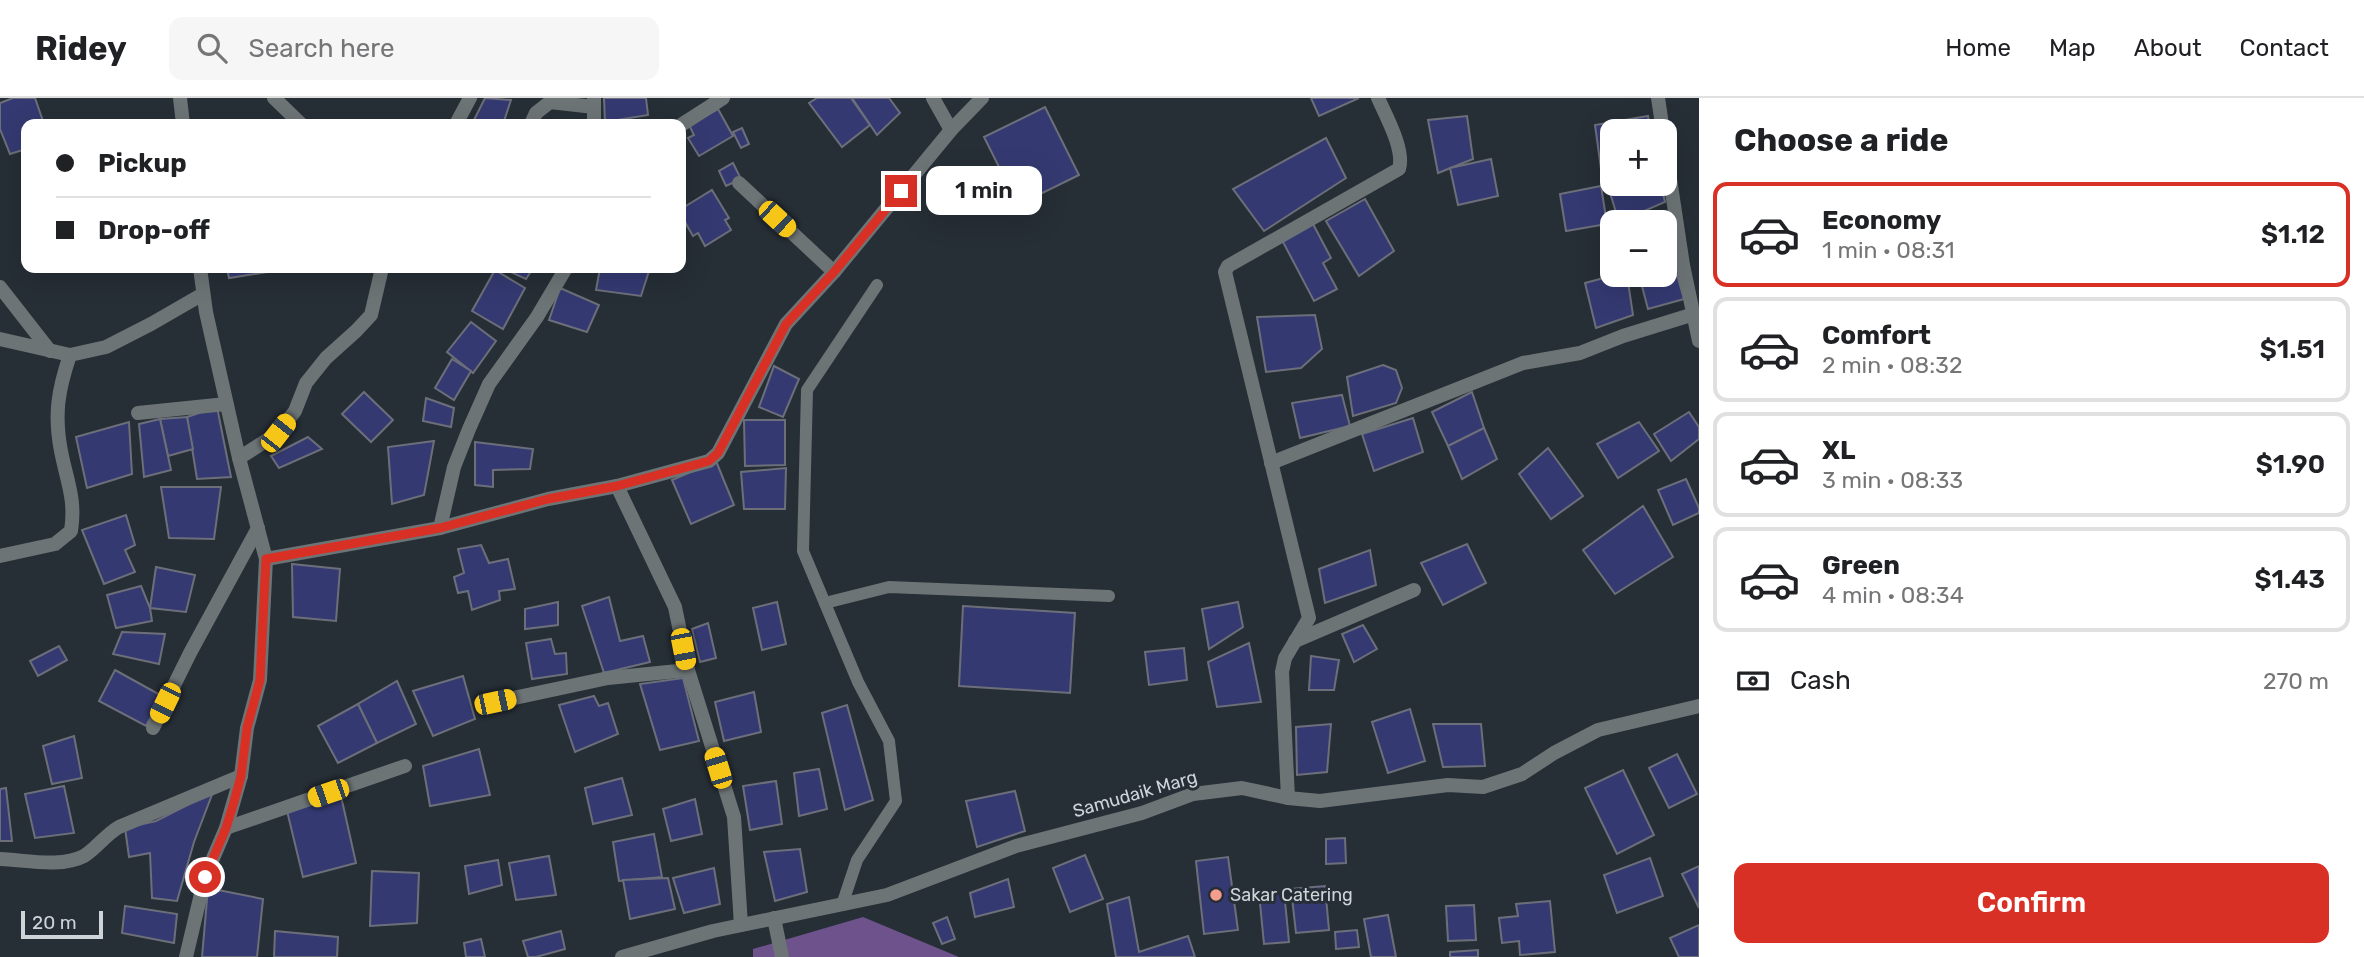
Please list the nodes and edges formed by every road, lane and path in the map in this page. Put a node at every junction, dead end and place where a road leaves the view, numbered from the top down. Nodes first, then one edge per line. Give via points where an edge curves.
1 (180, 98) edge
2 (274, 98) edge
3 (723, 98) edge
4 (933, 98) edge
5 (982, 98) edge
6 (1378, 98) edge
7 (1658, 98) edge
8 (466, 100) edge
9 (594, 102) edge
10 (182, 119) edge
11 (296, 119) edge
12 (458, 119) edge
13 (533, 119) edge
14 (1661, 119) edge
15 (686, 122) edge
16 (951, 130) junction
17 (739, 183) dead end
18 (1673, 196) edge
19 (834, 272) junction
20 (201, 273) edge
21 (381, 273) edge
22 (563, 273) edge
23 (877, 285) dead end
24 (0, 287) edge
25 (203, 294) junction
26 (1693, 314) junction
27 (0, 339) edge
28 (1699, 341) edge
29 (50, 351) junction
30 (70, 355) junction
31 (226, 404) junction
32 (138, 413) dead end
33 (239, 458) junction
34 (1271, 463) junction
35 (617, 486) junction
36 (258, 528) junction
37 (440, 528) junction
38 (0, 556) edge
39 (266, 559) junction
40 (1414, 590) dead end
41 (1109, 596) dead end
42 (825, 603) junction
43 (1295, 641) junction
44 (688, 670) junction
45 (495, 702) dead end
46 (1699, 706) edge
47 (153, 728) dead end
48 (405, 766) dead end
49 (241, 776) junction
50 (1288, 798) junction
51 (226, 828) junction
52 (0, 859) edge
53 (842, 905) junction
54 (774, 918) junction
55 (741, 925) junction
56 (186, 957) edge
57 (622, 957) edge
58 (782, 957) edge

1 - 10 street
2 - 11 street
3 - 15 street
4 - 16 street
5 - 16 street
6 - 34 street via 1402,160 1399,169 1228,266 1225,272
7 - 14 street
8 - 12 street
9 - 13 street via 550,102
16 - 19 street
17 - 19 street
18 - 26 street
19 - 35 street via 786,324 718,453 699,465
20 - 25 street
21 - 33 street via 372,315 306,383 295,411 278,433
22 - 37 street via 489,384 454,467
23 - 42 lane via 807,390 803,551
24 - 29 street
25 - 30 street via 106,347
25 - 31 street
26 - 28 street
26 - 34 street via 1580,353 1523,363
27 - 29 street
29 - 30 street
30 - 38 street via 60,386 58,415 74,511 71,531 55,544
31 - 32 street
31 - 33 street
33 - 36 street
34 - 43 street via 1309,618
35 - 37 street
35 - 44 street via 675,607
36 - 39 street
36 - 47 street
37 - 39 street
39 - 49 street via 260,680
40 - 43 street
41 - 42 lane via 889,587
42 - 53 lane via 889,741 896,801 857,860
43 - 50 street via 1282,672
44 - 45 street via 608,678
44 - 55 street via 734,817
46 - 50 street, Samudaik Marg via 1598,730 1522,774 1483,787 1448,785 1320,801
48 - 51 street
49 - 51 street
49 - 52 street via 119,827 86,855 60,861
50 - 53 street, Samudaik Marg via 1242,788 1193,794 1142,813 1016,846 887,895
51 - 56 street via 205,877
53 - 54 street, Samudaik Marg
54 - 55 street, Samudaik Marg
54 - 58 street
55 - 57 street, Samudaik Marg

